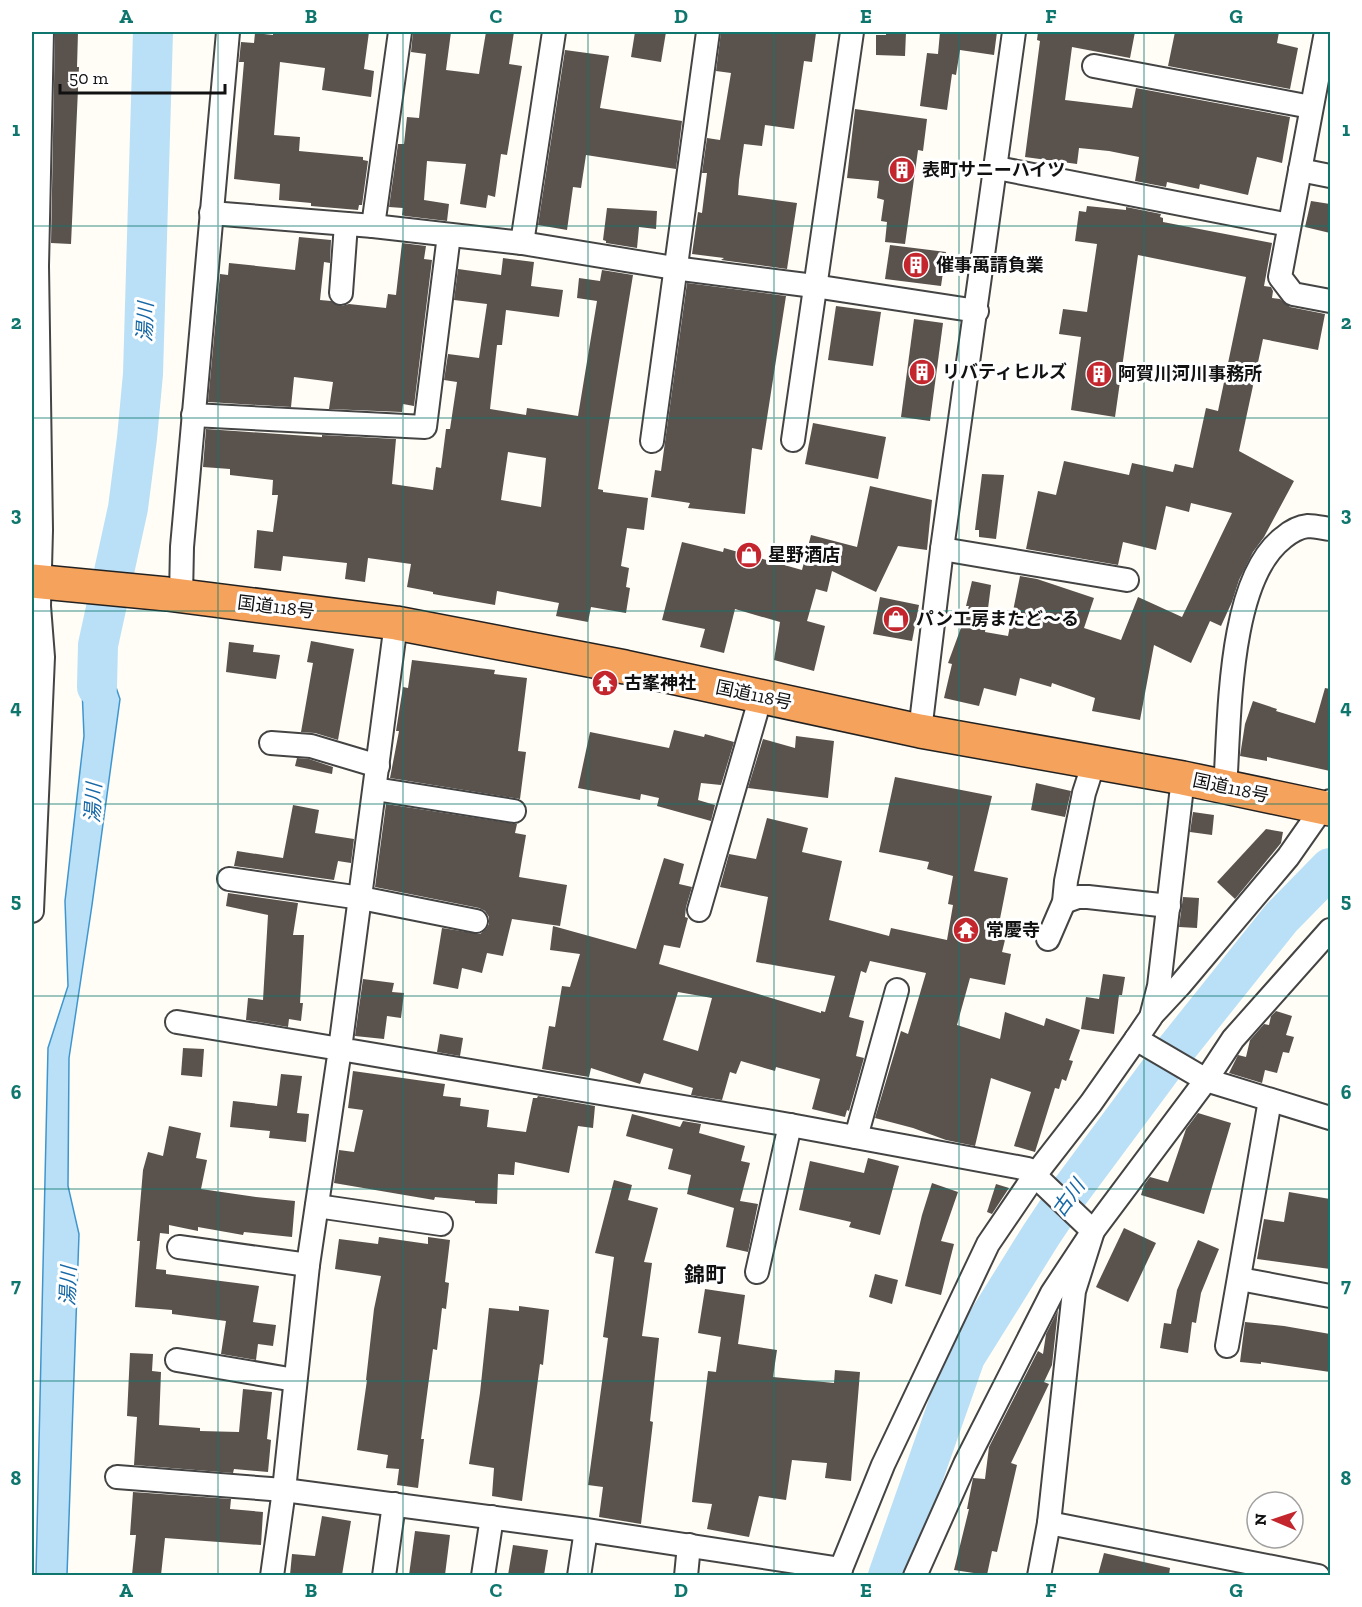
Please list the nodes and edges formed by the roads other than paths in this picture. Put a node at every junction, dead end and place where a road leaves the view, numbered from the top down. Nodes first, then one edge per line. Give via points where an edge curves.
1 (42, 32) edge
2 (228, 32) edge
3 (400, 32) edge
4 (554, 32) edge
5 (708, 32) edge
6 (852, 32) edge
7 (1014, 32) edge
8 (1326, 32) edge
9 (1094, 66) dead end
10 (1311, 107) junction
11 (35, 139) edge
12 (997, 168) junction
13 (1300, 170) junction
14 (1330, 176) edge
15 (211, 213) junction
16 (346, 224) junction
17 (1289, 225) junction
18 (373, 226) junction
19 (449, 235) junction
20 (522, 243) junction
21 (674, 268) junction
22 (814, 286) junction
23 (341, 293) dead end
24 (1330, 301) edge
25 (977, 311) junction
26 (193, 415) junction
27 (793, 440) dead end
28 (652, 441) dead end
29 (1330, 529) edge
30 (942, 549) junction
31 (1127, 580) dead end
32 (40, 582) edge
33 (174, 595) junction
34 (396, 623) junction
35 (37, 657) edge
36 (761, 696) junction
37 (920, 731) junction
38 (271, 743) dead end
39 (1094, 762) junction
40 (378, 766) junction
41 (1183, 778) junction
42 (1225, 788) junction
43 (375, 789) junction
44 (1328, 806) edge
45 (514, 811) dead end
46 (229, 879) dead end
47 (32, 897) edge
48 (361, 898) junction
49 (1065, 902) junction
50 (1169, 906) junction
51 (32, 910) edge
52 (699, 910) dead end
53 (476, 921) dead end
54 (1330, 930) edge
55 (1048, 939) dead end
56 (897, 990) dead end
57 (1151, 1017) junction
58 (177, 1022) dead end
59 (1136, 1039) junction
60 (340, 1049) junction
61 (1206, 1080) junction
62 (1270, 1100) junction
63 (1330, 1118) edge
64 (790, 1125) junction
65 (856, 1137) junction
66 (1035, 1175) junction
67 (317, 1206) junction
68 (441, 1224) dead end
69 (1093, 1232) junction
70 (179, 1246) dead end
71 (308, 1265) junction
72 (757, 1272) dead end
73 (1240, 1279) junction
74 (1330, 1296) edge
75 (1227, 1346) dead end
76 (177, 1360) dead end
77 (295, 1380) junction
78 (117, 1477) dead end
79 (284, 1490) junction
80 (394, 1504) junction
81 (492, 1517) junction
82 (1049, 1523) junction
83 (586, 1530) junction
84 (689, 1545) junction
85 (840, 1572) edge
86 (272, 1575) edge
87 (384, 1575) edge
88 (483, 1575) edge
89 (579, 1575) edge
90 (686, 1575) edge
91 (915, 1575) edge
92 (1039, 1575) edge
93 (1318, 1575) edge

1 - 11 street
2 - 15 street
3 - 18 street
4 - 20 street
5 - 21 street
6 - 22 street
7 - 12 street
8 - 10 street
9 - 10 street
10 - 13 street
11 - 32 street
12 - 17 street
12 - 25 street
13 - 14 street
13 - 17 street
15 - 16 street
15 - 26 street
16 - 18 street
16 - 23 street
17 - 24 street via 1280,277 1293,294
18 - 19 street
19 - 20 street
19 - 26 street via 425,427
20 - 21 street
21 - 22 street
21 - 28 street
22 - 25 street
22 - 27 street
25 - 30 street
26 - 33 street
29 - 42 street via 1307,526 1292,531 1275,544 1259,568 1242,610 1234,657
30 - 31 street
30 - 37 street
32 - 33 highway, 国道118号
32 - 35 street
33 - 34 highway, 国道118号
34 - 36 highway, 国道118号
34 - 40 street
35 - 47 street
36 - 37 highway, 国道118号
36 - 52 street
37 - 39 highway, 国道118号
38 - 40 street via 311,746
39 - 41 highway, 国道118号
39 - 49 street via 1066,881
40 - 43 street
41 - 42 highway, 国道118号
41 - 50 street
42 - 44 highway, 国道118号
43 - 45 street
43 - 48 street
44 - 57 street
46 - 48 street
47 - 51 street
48 - 53 street
48 - 60 street
49 - 50 street via 1088,897
49 - 55 street
50 - 57 street
54 - 61 street via 1233,1039
56 - 65 street
57 - 59 street
58 - 60 street
59 - 61 street
59 - 66 street
60 - 64 street
60 - 67 street
61 - 62 street
61 - 69 street
62 - 63 street
62 - 73 street
64 - 65 street
64 - 72 street
65 - 66 street via 1028,1169
66 - 69 street
66 - 85 street via 988,1244 883,1465
67 - 68 street
67 - 71 street
69 - 82 street via 1074,1291
69 - 91 street via 1052,1293 1014,1365
70 - 71 street
71 - 77 street
73 - 74 street
73 - 75 street
76 - 77 street
77 - 79 street
78 - 79 street
79 - 80 street
79 - 86 street
80 - 81 street
80 - 87 street
81 - 83 street
81 - 88 street
82 - 92 street
82 - 93 street
83 - 84 street
83 - 89 street
84 - 85 street
84 - 90 street

